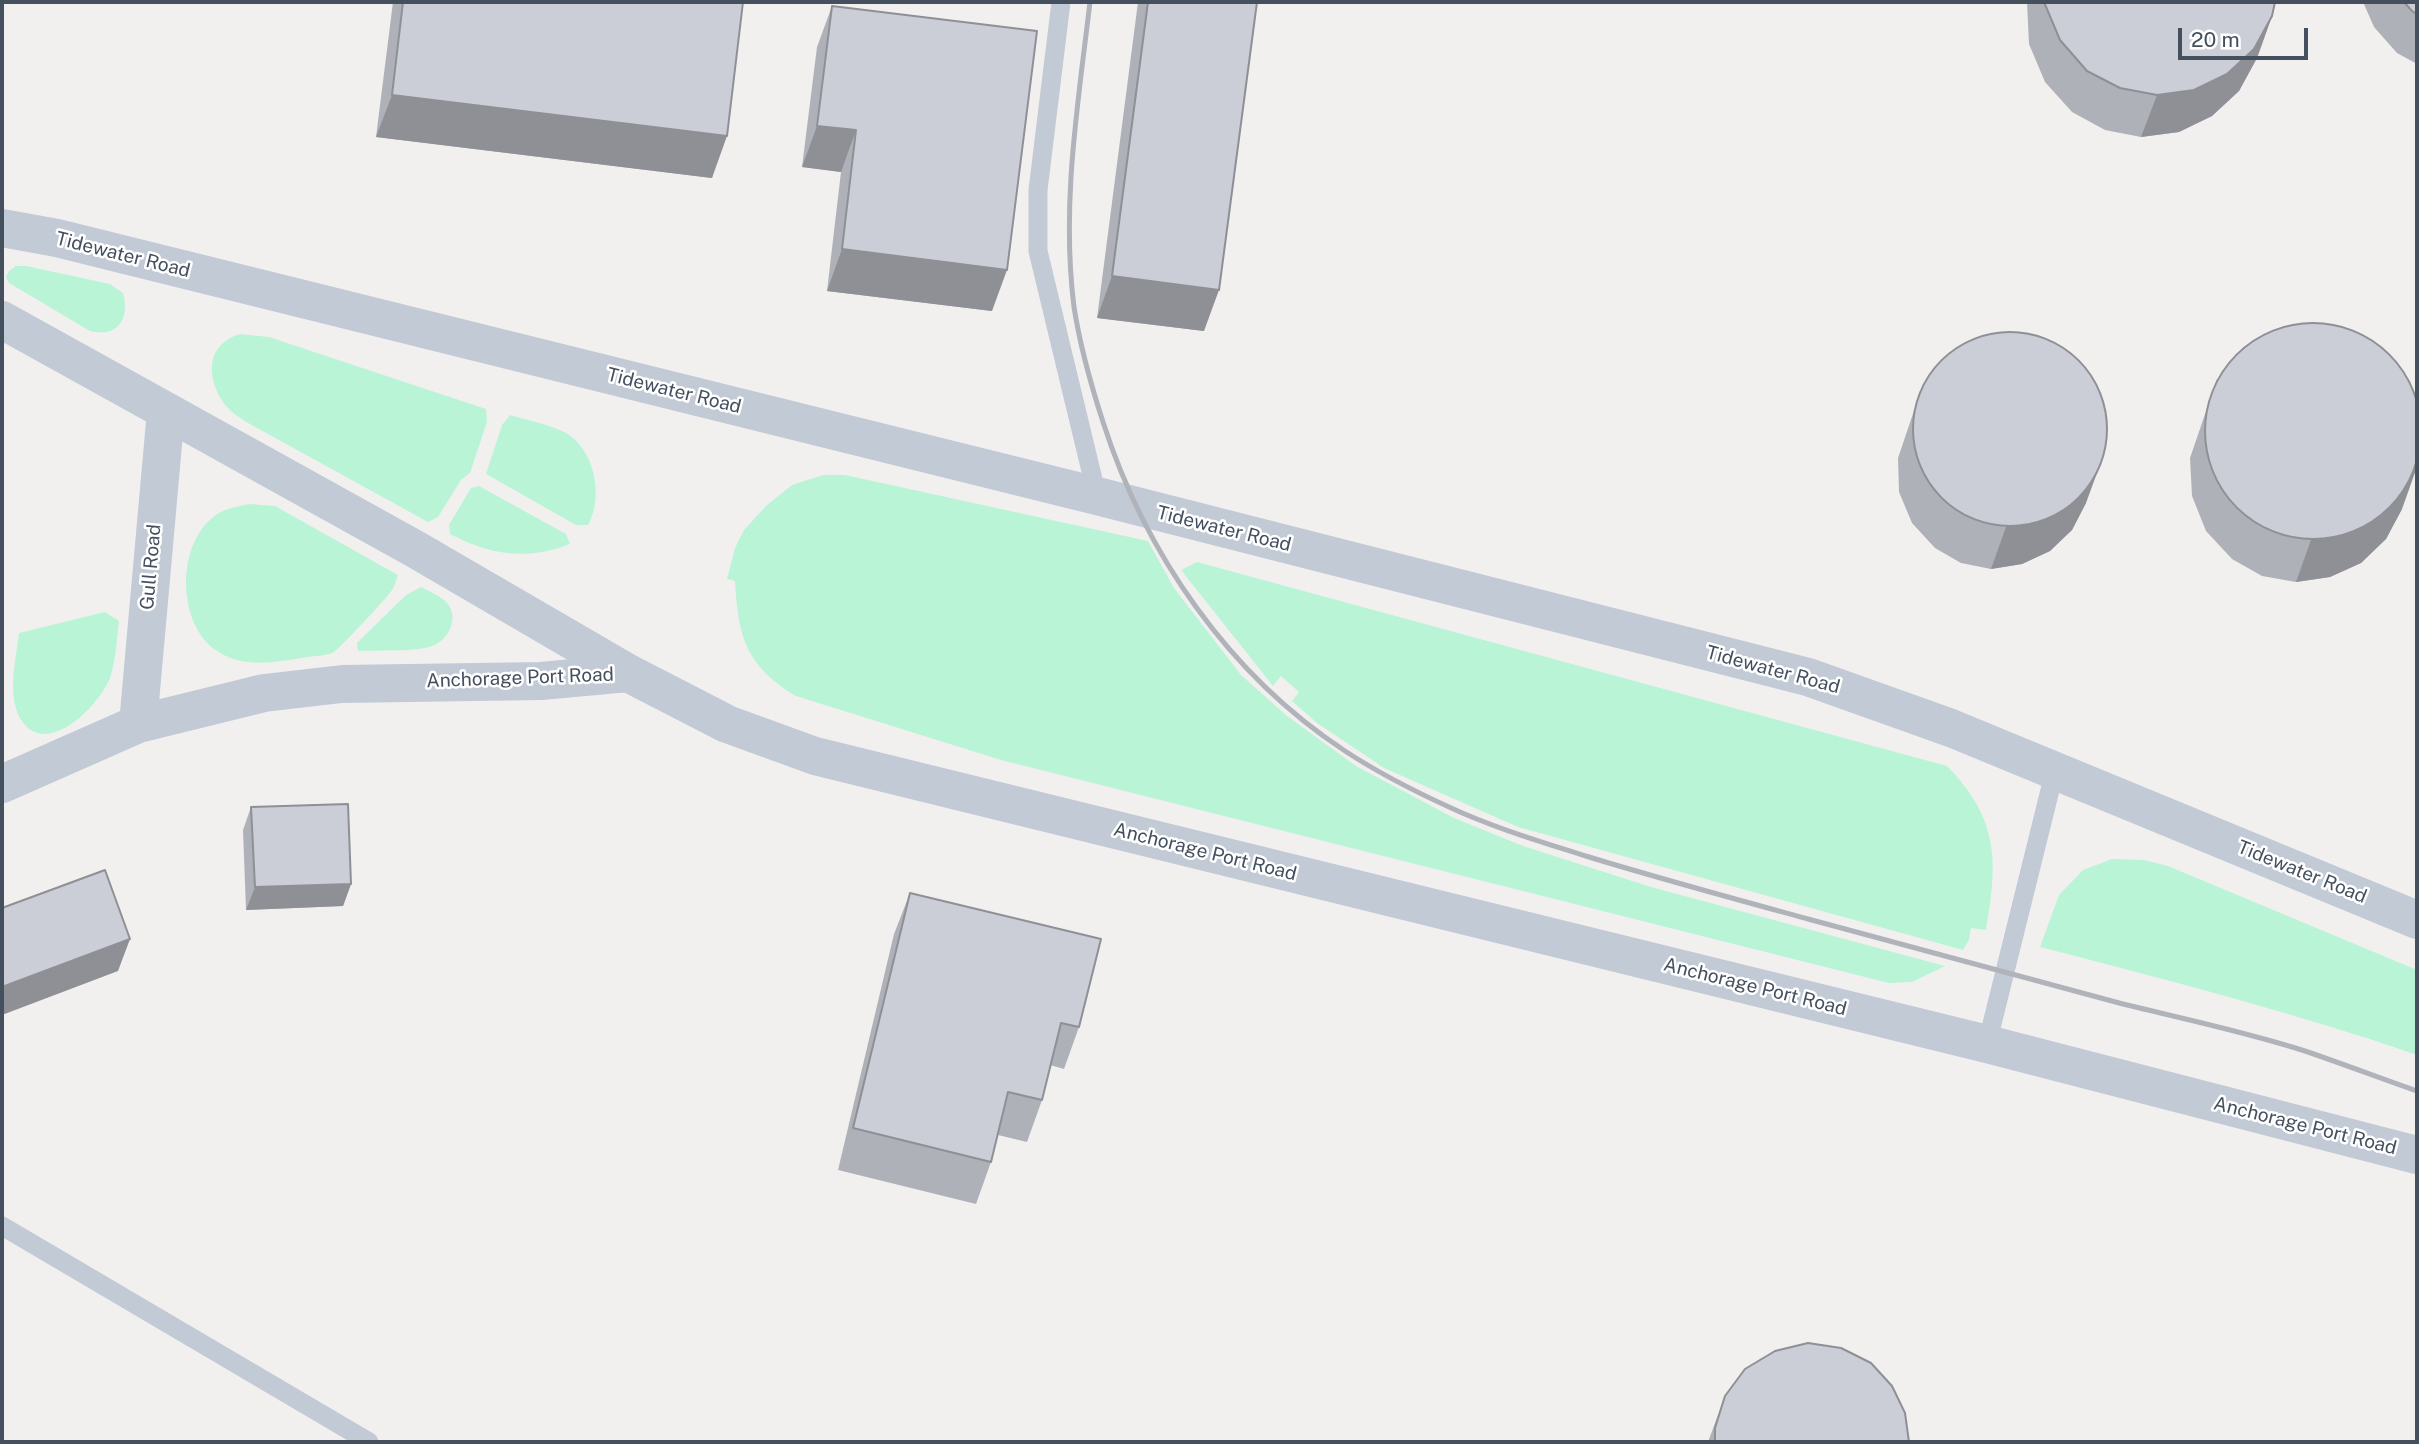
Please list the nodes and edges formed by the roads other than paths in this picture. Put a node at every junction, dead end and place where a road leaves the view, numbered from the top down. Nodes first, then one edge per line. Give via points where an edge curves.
1 (1061, 2) edge
2 (2, 228) edge
3 (2, 320) edge
4 (166, 411) junction
5 (1097, 496) junction
6 (628, 673) junction
7 (138, 724) junction
8 (2055, 770) junction
9 (2, 784) edge
10 (2417, 920) edge
11 (1987, 1044) junction
12 (2417, 1155) edge
13 (2, 1226) edge
14 (369, 1442) edge

1 - 5 lane via 1038,190 1038,251
2 - 5 street, Tidewater Road
3 - 4 street
4 - 6 street
4 - 7 street, Gull Road
5 - 8 street, Tidewater Road via 1808,677
6 - 7 street, Anchorage Port Road via 541,681 342,684 264,693
6 - 11 street, Anchorage Port Road via 727,724 816,756
7 - 9 street, Anchorage Port Road
8 - 10 street, Tidewater Road
8 - 11 lane
11 - 12 street, Anchorage Port Road
13 - 14 lane

